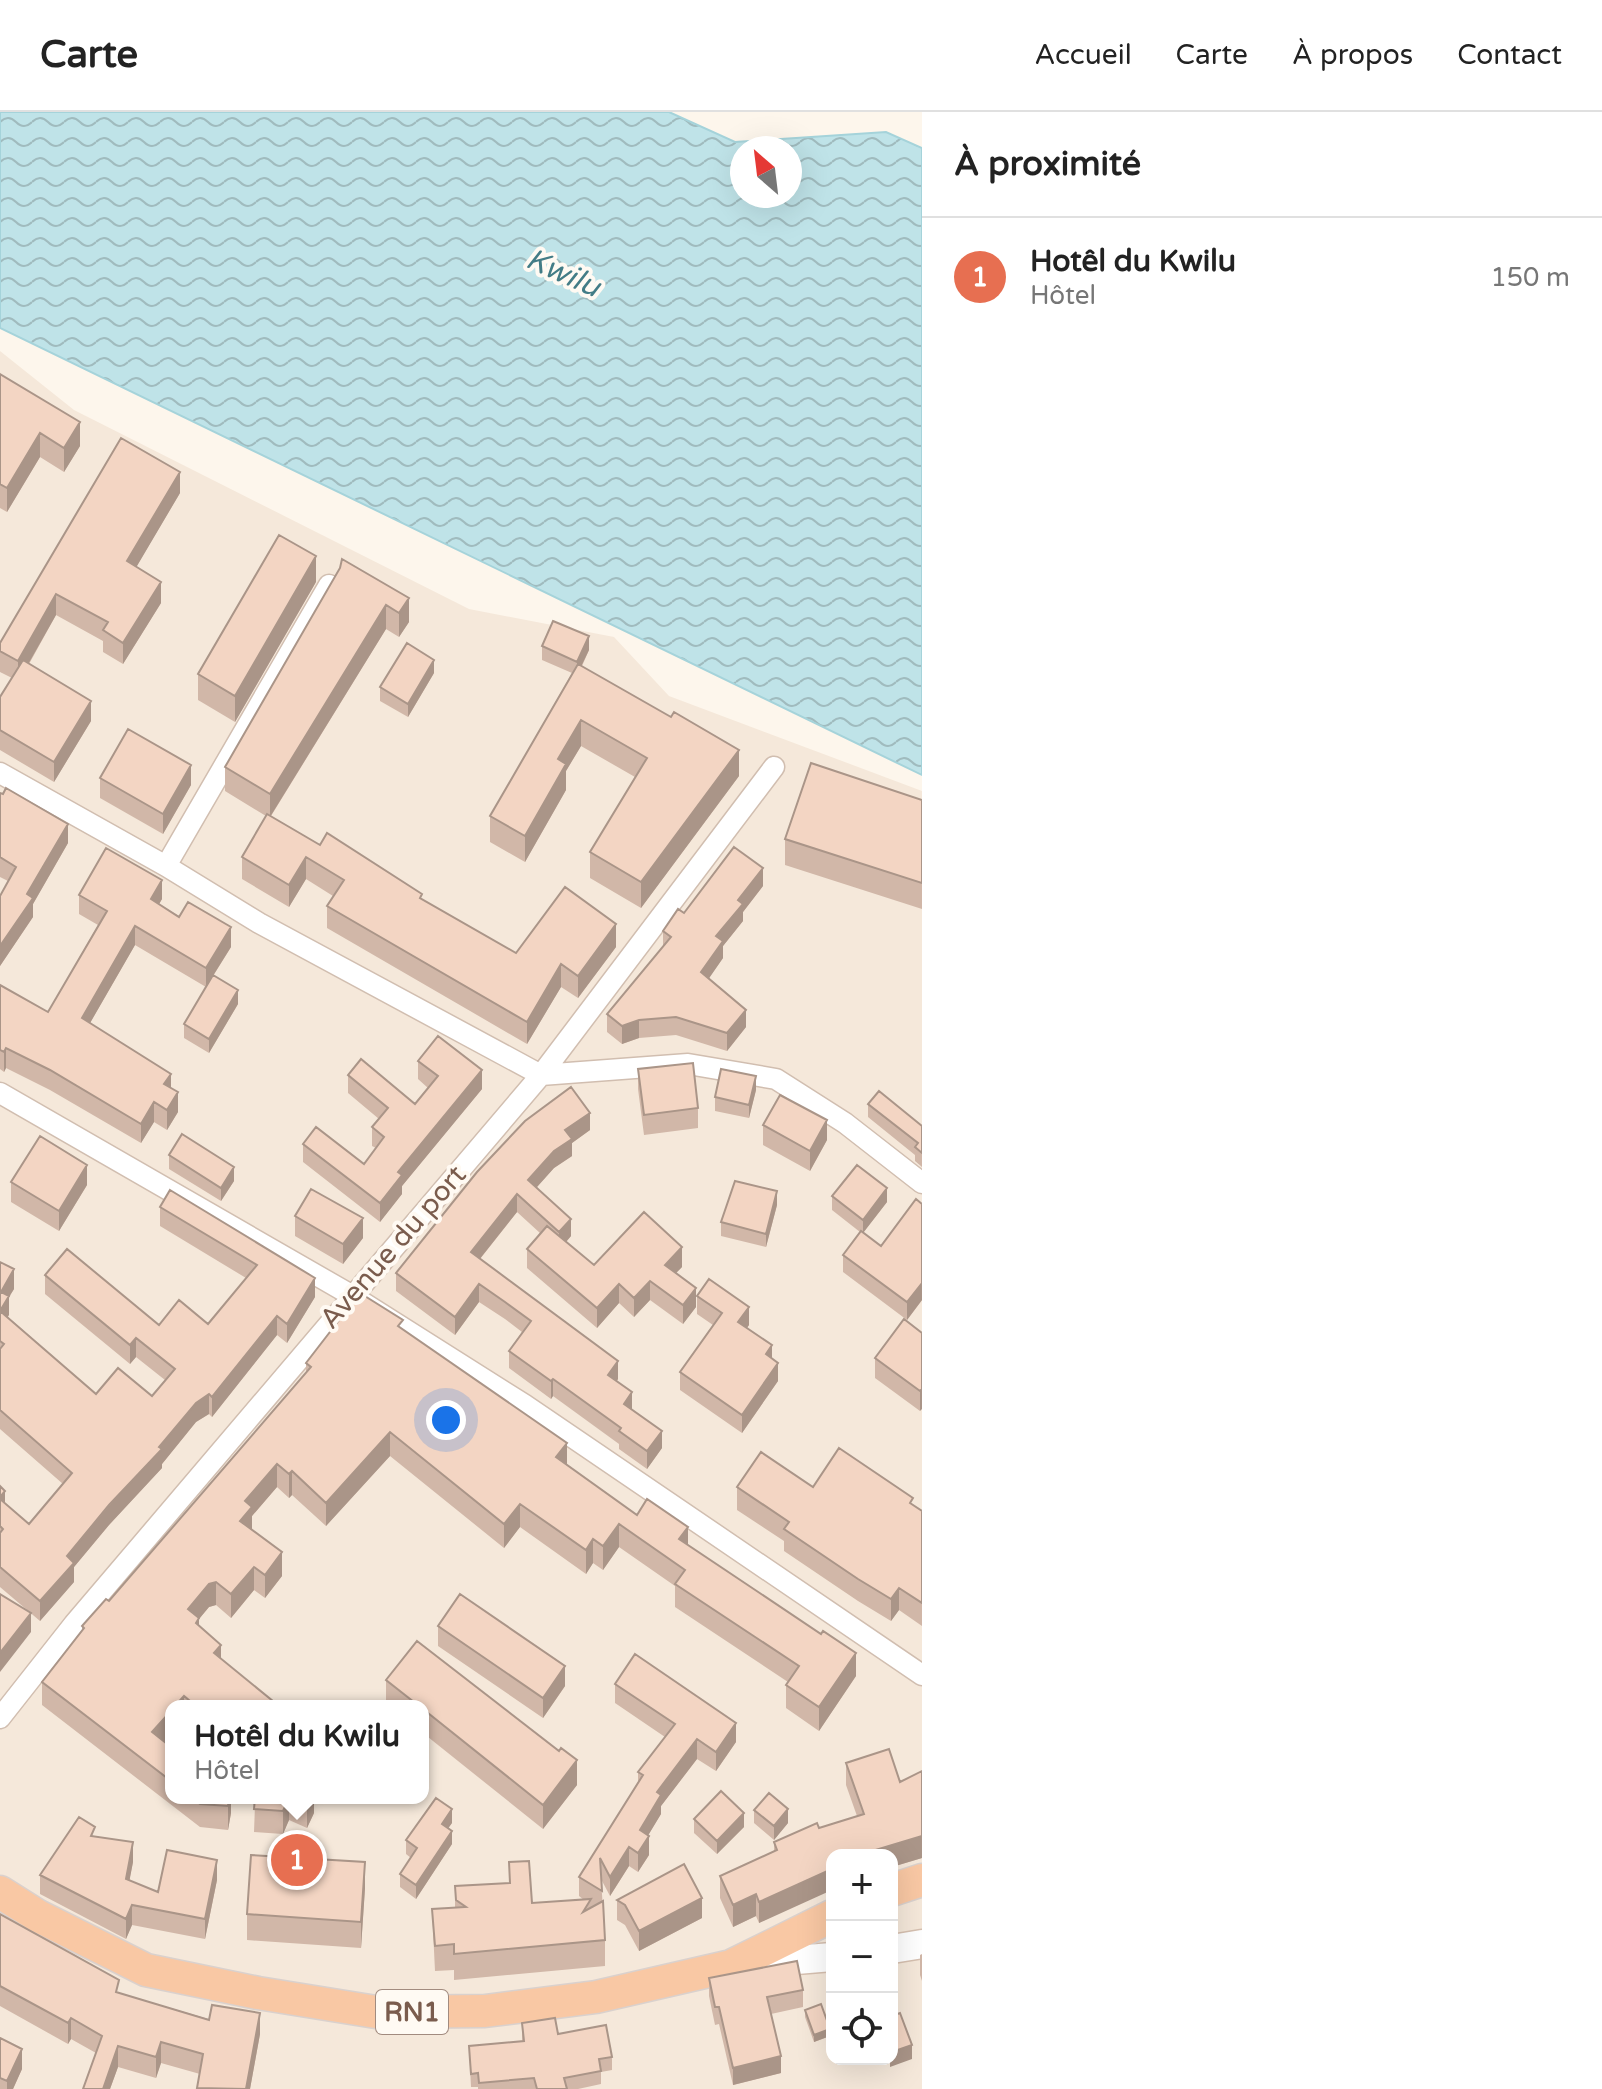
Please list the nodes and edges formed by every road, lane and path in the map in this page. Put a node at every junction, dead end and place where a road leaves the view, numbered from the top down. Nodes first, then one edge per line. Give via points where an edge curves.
1 (329, 585) edge
2 (774, 767) dead end
3 (0, 773) edge
4 (166, 866) junction
5 (541, 1075) junction
6 (0, 1093) edge
7 (922, 1183) edge
8 (351, 1295) junction
9 (922, 1675) edge
10 (0, 1718) edge
11 (922, 1880) edge
12 (898, 1888) edge
13 (0, 1892) edge
14 (826, 1919) edge
15 (922, 1944) edge
16 (898, 1948) edge
17 (826, 1958) edge
18 (731, 1966) junction

1 - 4 street
2 - 5 street, Avenue du port
3 - 4 street
4 - 5 street via 259,923
5 - 7 street via 688,1064 776,1079 845,1123
5 - 8 street, Avenue du port
6 - 8 street
8 - 9 street via 525,1405
8 - 10 street, Avenue du port
11 - 12 highway
13 - 18 highway, RN1 via 146,1970 376,2012 485,2011 596,1997
14 - 18 highway, RN1
15 - 16 main road
17 - 18 main road

